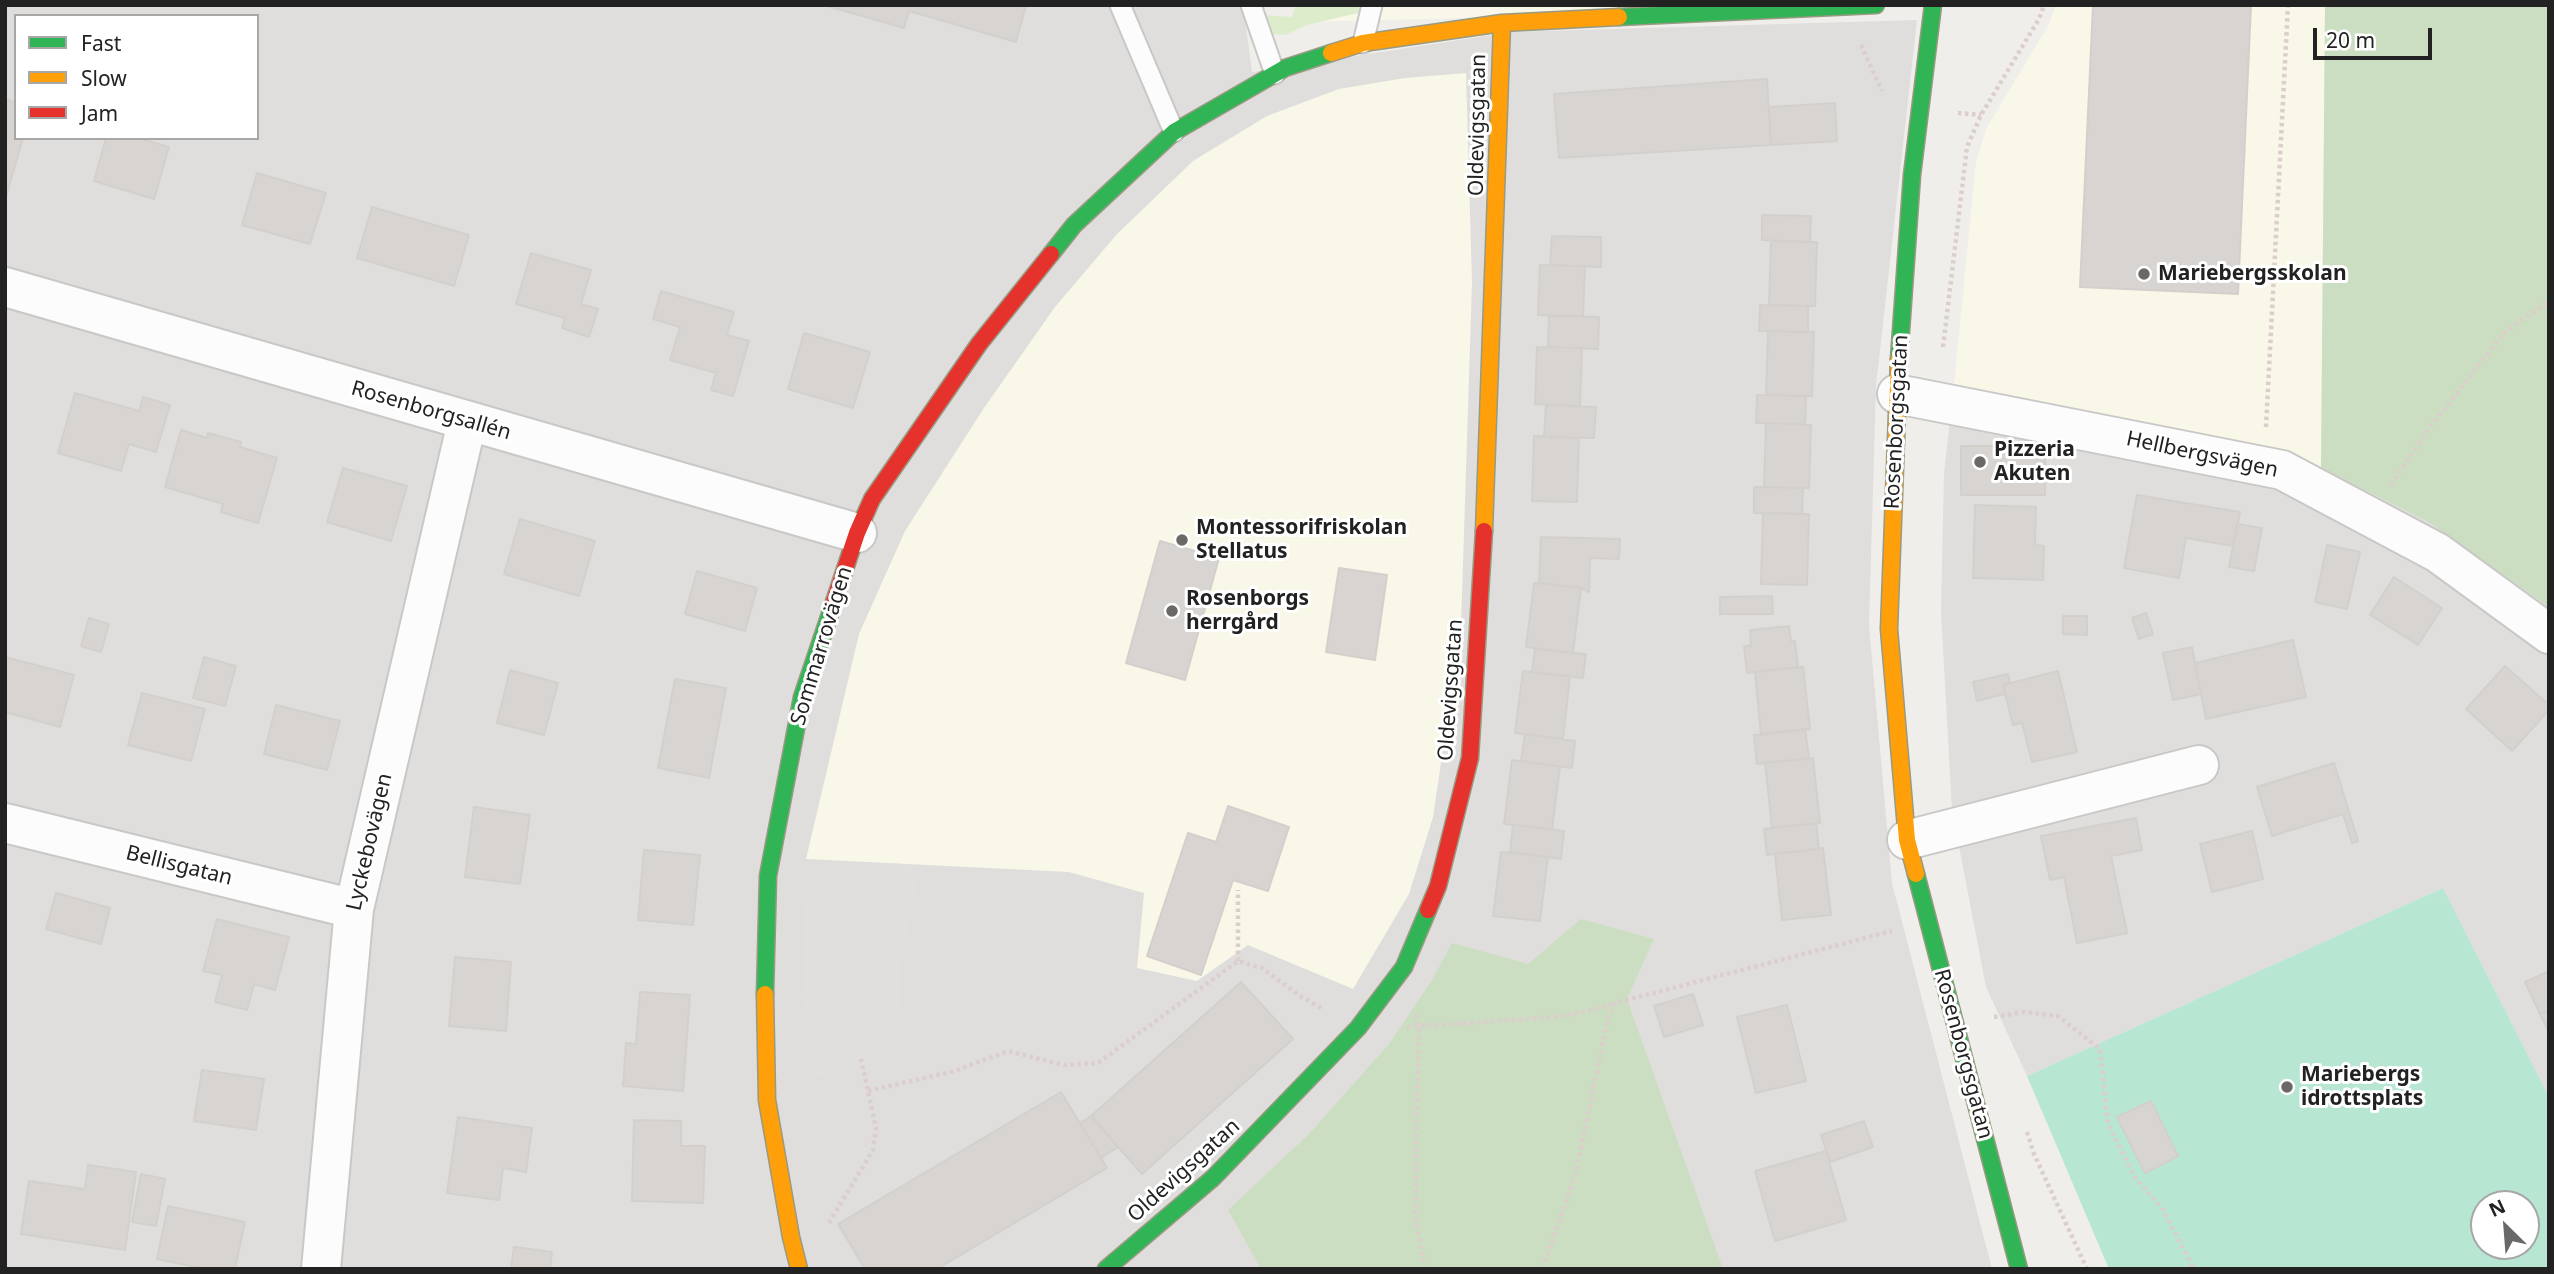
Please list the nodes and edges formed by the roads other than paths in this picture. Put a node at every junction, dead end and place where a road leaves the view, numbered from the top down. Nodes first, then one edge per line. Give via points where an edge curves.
1 (1120, 5) edge
2 (1251, 5) edge
3 (1372, 5) edge
4 (1876, 5) edge
5 (1933, 5) edge
6 (1502, 14) edge
7 (1363, 43) junction
8 (1275, 74) junction
9 (1174, 132) junction
10 (5, 287) edge
11 (1897, 394) junction
12 (467, 422) junction
13 (857, 533) junction
14 (2549, 634) edge
15 (2199, 765) dead end
16 (5, 823) edge
17 (1907, 840) junction
18 (354, 909) junction
19 (321, 1269) edge
20 (799, 1269) edge
21 (1106, 1269) edge
22 (2019, 1269) edge

1 - 9 lane
2 - 8 lane
3 - 7 lane
4 - 6 street, Sommarrovägen
5 - 11 street, Rosenborgsgatan via 1912,175
6 - 7 street, Sommarrovägen
6 - 21 street, Oldevigsgatan via 1485,516 1470,758 1437,886 1404,967 1358,1028 1213,1178
7 - 8 street, Sommarrovägen
8 - 9 street, Sommarrovägen
9 - 13 street, Sommarrovägen via 1074,225 979,344 872,499
10 - 12 street, Rosenborgsallén
11 - 14 street, Hellbergsvägen via 2282,470 2438,553
11 - 17 street, Rosenborgsgatan via 1889,629
12 - 13 street, Rosenborgsallén
12 - 18 street, Lyckebovägen
13 - 20 street, Sommarrovägen via 802,697 768,876 764,961 767,1100
15 - 17 street
16 - 18 street, Bellisgatan
17 - 22 street, Rosenborgsgatan
18 - 19 street, Lyckebovägen

